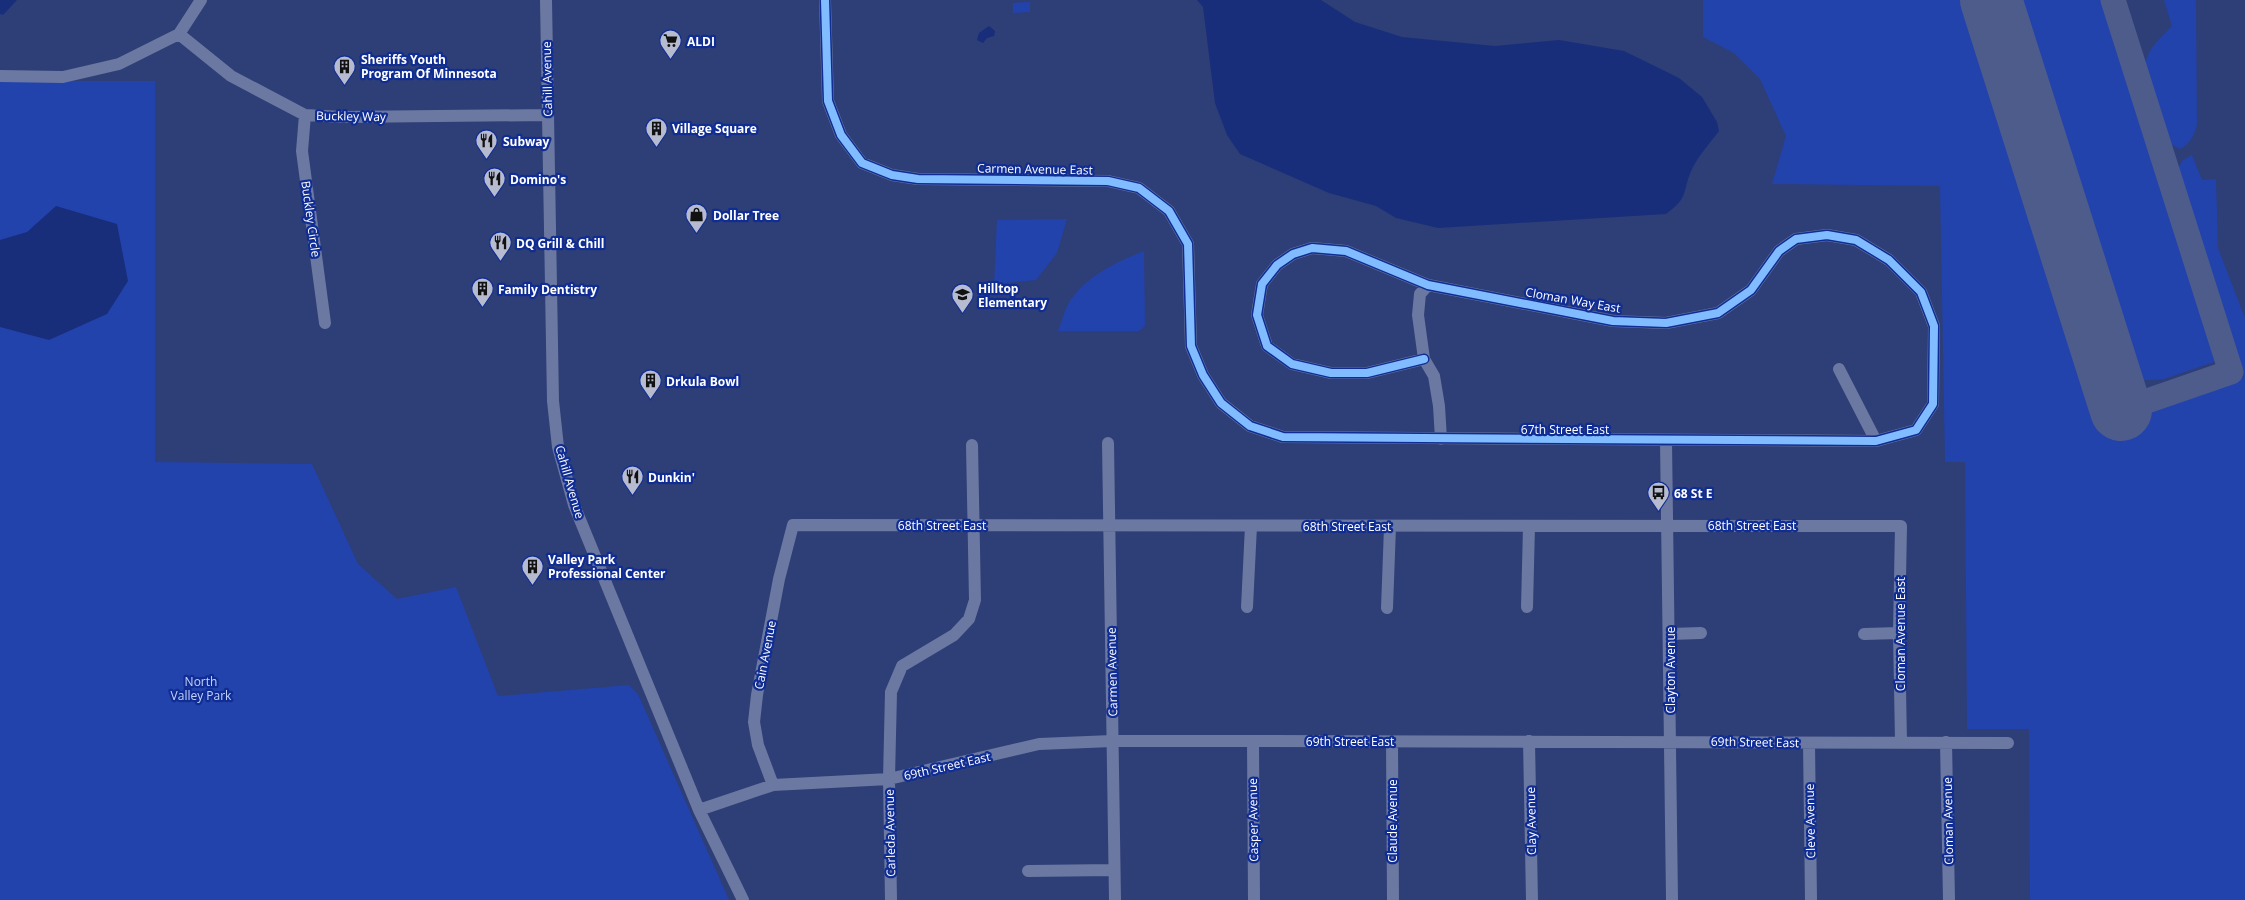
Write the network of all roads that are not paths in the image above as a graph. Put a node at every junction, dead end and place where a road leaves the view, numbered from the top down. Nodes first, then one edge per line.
1 (201, 0) edge
2 (546, 0) edge
3 (825, 0) edge
4 (179, 34) junction
5 (0, 76) edge
6 (547, 115) junction
7 (306, 116) junction
8 (1428, 285) junction
9 (325, 323) dead end
10 (1424, 360) junction
11 (1840, 369) dead end
12 (1221, 403) joint
13 (1916, 430) joint
14 (1441, 439) junction
15 (1666, 440) junction
16 (1876, 441) junction
17 (1108, 443) dead end
18 (972, 445) dead end
19 (793, 525) joint
20 (975, 525) junction
21 (1110, 525) junction
22 (1668, 525) junction
23 (1250, 526) junction
24 (1390, 526) junction
25 (1529, 526) junction
26 (1901, 526) joint
27 (1247, 608) dead end
28 (1387, 608) dead end
29 (1527, 608) dead end
30 (1701, 633) dead end
31 (1899, 633) junction
32 (1670, 634) junction
33 (1864, 634) dead end
34 (1670, 740) junction
35 (1112, 741) junction
36 (1253, 741) junction
37 (1392, 741) junction
38 (1529, 741) junction
39 (1809, 742) junction
40 (1900, 742) junction
41 (1946, 742) junction
42 (2008, 743) dead end
43 (889, 779) junction
44 (773, 785) junction
45 (699, 810) junction
46 (1114, 870) junction
47 (1028, 871) dead end
48 (743, 900) edge
49 (891, 900) edge
50 (1115, 900) edge
51 (1254, 900) edge
52 (1393, 900) edge
53 (1532, 900) edge
54 (1672, 900) edge
55 (1811, 900) edge
56 (1949, 900) edge

1 - 4 street
2 - 6 street, Cahill Avenue
3 - 12 street, Carmen Avenue East
4 - 5 street
4 - 7 street, Buckley Way
6 - 7 street, Buckley Way
6 - 45 street, Cahill Avenue
7 - 9 street, Buckley Circle
8 - 10 street
8 - 10 street, Cloman Way East
8 - 13 street, Cloman Way East
10 - 14 street
11 - 16 street
12 - 14 street, 67th Street East
13 - 16 street, 67th Street East
14 - 15 street, 67th Street East
15 - 16 street, 67th Street East
15 - 22 street, Clayton Avenue
17 - 21 street, Carmen Avenue
18 - 20 street, Carleda Avenue
19 - 20 street, 68th Street East
19 - 44 street, Cain Avenue
20 - 21 street, 68th Street East
20 - 43 street, Carleda Avenue
21 - 23 street, 68th Street East
21 - 35 street, Carmen Avenue
22 - 25 street, 68th Street East
22 - 26 street, 68th Street East
22 - 32 street, Clayton Avenue
23 - 24 street, 68th Street East
23 - 27 street
24 - 25 street, 68th Street East
24 - 28 street
25 - 29 street
26 - 31 street, Cloman Avenue East
30 - 32 street
31 - 33 street
31 - 40 street, Cloman Avenue East
32 - 34 street, Clayton Avenue
34 - 38 street, 69th Street East
34 - 39 street, 69th Street East
34 - 54 street, Clayton Avenue
35 - 36 street, 69th Street East
35 - 43 street, 69th Street East
35 - 46 street, Carmen Avenue
36 - 37 street, 69th Street East
36 - 51 street, Casper Avenue
37 - 38 street, 69th Street East
37 - 52 street, Claude Avenue
38 - 53 street, Clay Avenue
39 - 40 street, 69th Street East
39 - 55 street, Cleve Avenue
40 - 41 street, 69th Street East
41 - 42 street, 69th Street East
41 - 56 street, Cloman Avenue
43 - 44 street, 69th Street East
43 - 49 street, Carleda Avenue
44 - 45 street, 69th Street East
45 - 48 street, Cahill Avenue
46 - 47 street
46 - 50 street, Carmen Avenue

